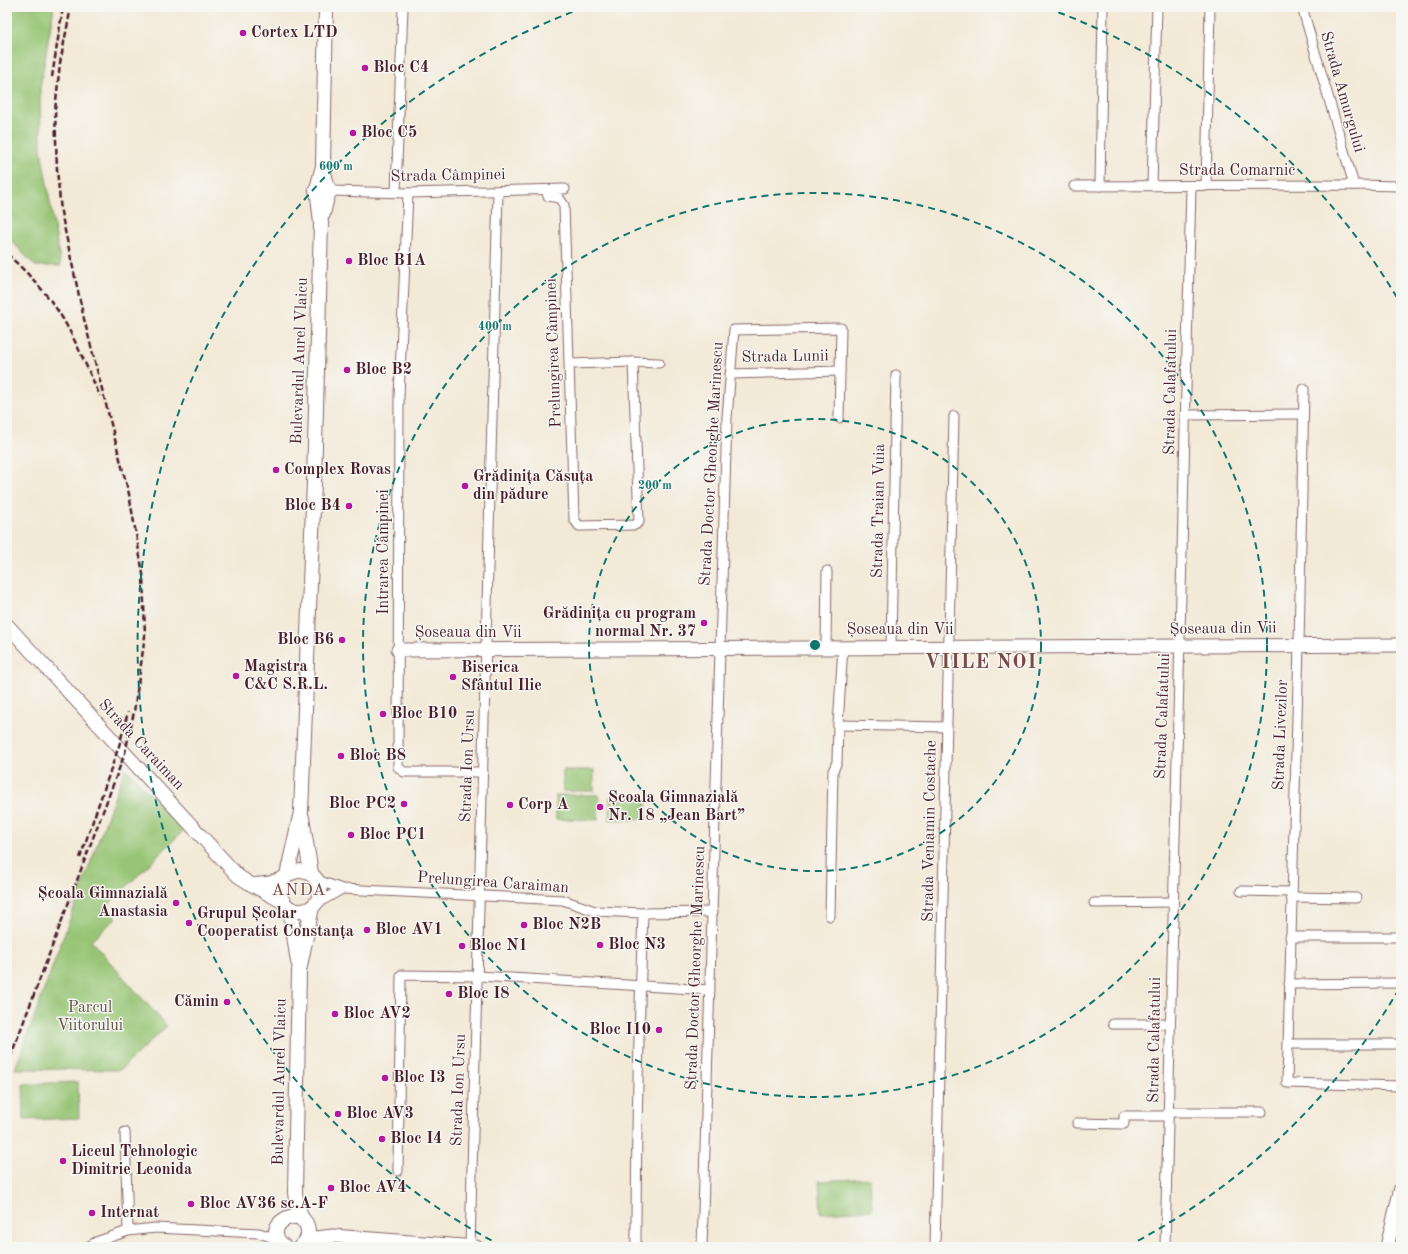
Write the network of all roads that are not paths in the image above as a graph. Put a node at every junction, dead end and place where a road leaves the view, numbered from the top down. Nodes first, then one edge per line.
1 (326, 7) edge
2 (403, 7) edge
3 (1103, 7) edge
4 (1157, 7) edge
5 (1210, 7) edge
6 (1302, 7) edge
7 (1354, 185) junction
8 (1074, 186) dead end
9 (1100, 186) junction
10 (1152, 186) junction
11 (1192, 186) junction
12 (1206, 186) junction
13 (1401, 186) edge
14 (565, 189) dead end
15 (546, 190) junction
16 (324, 191) junction
17 (498, 191) junction
18 (396, 192) junction
19 (408, 193) junction
20 (633, 362) junction
21 (659, 363) dead end
22 (570, 364) junction
23 (840, 371) junction
24 (730, 374) junction
25 (896, 375) dead end
26 (1304, 389) dead end
27 (1303, 414) junction
28 (1185, 415) junction
29 (954, 416) dead end
30 (840, 418) dead end
31 (827, 571) dead end
32 (7, 625) edge
33 (1401, 645) edge
34 (1299, 646) junction
35 (826, 647) junction
36 (843, 647) junction
37 (891, 647) junction
38 (1180, 647) junction
39 (949, 648) junction
40 (720, 649) junction
41 (398, 650) junction
42 (486, 650) junction
43 (838, 725) junction
44 (947, 727) junction
45 (483, 772) junction
46 (301, 812) junction
47 (285, 876) junction
48 (314, 876) junction
49 (252, 885) junction
50 (342, 889) junction
51 (1241, 891) dead end
52 (480, 895) junction
53 (1291, 895) junction
54 (1356, 898) dead end
55 (1173, 902) junction
56 (1094, 903) dead end
57 (286, 905) junction
58 (314, 906) junction
59 (713, 912) junction
60 (643, 913) junction
61 (830, 916) dead end
62 (1290, 937) junction
63 (1401, 937) edge
64 (299, 972) junction
65 (478, 976) junction
66 (1401, 983) edge
67 (1289, 984) junction
68 (639, 986) junction
69 (710, 990) junction
70 (1113, 1024) dead end
71 (1170, 1024) junction
72 (1288, 1044) junction
73 (1401, 1044) edge
74 (1401, 1086) edge
75 (1262, 1112) dead end
76 (1168, 1114) junction
77 (1076, 1123) dead end
78 (125, 1132) dead end
79 (398, 1171) dead end
80 (1401, 1188) edge
81 (295, 1193) junction
82 (281, 1222) junction
83 (305, 1223) junction
84 (128, 1232) junction
85 (259, 1233) junction
86 (333, 1236) junction
87 (303, 1244) edge
88 (283, 1245) edge
89 (88, 1247) edge
90 (470, 1247) edge
91 (476, 1247) edge
92 (636, 1247) edge
93 (702, 1247) edge
94 (935, 1247) edge
95 (1165, 1247) edge
96 (1387, 1247) edge

1 - 16 main road, Bulevardul Aurel Vlaicu
2 - 18 street
3 - 9 street
4 - 10 street
5 - 12 street
6 - 7 street, Strada Amurgului
7 - 12 street, Strada Comarnic
7 - 13 street, Strada Comarnic
8 - 9 street, Strada Comarnic
9 - 10 street, Strada Comarnic
10 - 11 street, Strada Comarnic
11 - 12 street, Strada Comarnic
11 - 28 street, Strada Calafatului
14 - 15 street, Strada Câmpinei
15 - 17 street, Strada Câmpinei
15 - 22 street, Prelungirea Câmpinei
16 - 18 street, Strada Câmpinei
16 - 46 main road, Bulevardul Aurel Vlaicu
17 - 19 street, Strada Câmpinei
17 - 42 street, Strada Ion Ursu
18 - 19 street, Strada Câmpinei
19 - 41 street, Intrarea Câmpinei
20 - 21 street
20 - 22 street
20 - 22 street, Prelungirea Câmpinei
23 - 24 street, Strada Lunii
23 - 24 street, Strada Doctor Gheorghe Marinescu
23 - 30 street
24 - 40 street, Strada Doctor Gheorghe Marinescu
25 - 37 street, Strada Traian Vuia
26 - 27 street, Strada Livezilor
27 - 28 street
27 - 34 street, Strada Livezilor
28 - 38 street, Strada Calafatului
29 - 39 street, Strada Veniamin Costache
31 - 35 street
32 - 49 street, Strada Caraiman
33 - 34 street, Șoseaua din Vii
34 - 38 street, Șoseaua din Vii
34 - 53 street, Strada Livezilor
35 - 36 street, Șoseaua din Vii
35 - 40 street, Șoseaua din Vii
36 - 37 street, Șoseaua din Vii
36 - 43 street
37 - 39 street, Șoseaua din Vii
38 - 39 street, Șoseaua din Vii
38 - 55 street, Strada Calafatului
39 - 44 street, Strada Veniamin Costache
40 - 42 street, Șoseaua din Vii
40 - 59 street, Strada Doctor Gheorghe Marinescu
41 - 42 street, Șoseaua din Vii
41 - 45 street, Intrarea Câmpinei
42 - 45 street, Strada Ion Ursu
43 - 44 street
43 - 61 street
44 - 94 street, Strada Veniamin Costache
45 - 52 street, Strada Ion Ursu
46 - 47 main road, Bulevardul Aurel Vlaicu
46 - 48 main road, Bulevardul Aurel Vlaicu
47 - 48 main road
47 - 49 street
47 - 57 main road
48 - 50 street, Prelungirea Caraiman
48 - 58 main road
49 - 57 street, Strada Caraiman
50 - 52 street, Prelungirea Caraiman
50 - 58 street
51 - 53 street
52 - 60 street, Prelungirea Caraiman
52 - 65 street, Strada Ion Ursu
53 - 54 street
53 - 62 street, Strada Livezilor
55 - 56 street
55 - 71 street, Strada Calafatului
57 - 58 main road
57 - 64 main road, Bulevardul Aurel Vlaicu
58 - 64 main road, Bulevardul Aurel Vlaicu
59 - 60 street, Prelungirea Caraiman
59 - 69 street, Strada Doctor Gheorghe Marinescu
60 - 68 street
62 - 63 street
62 - 67 street, Strada Livezilor
64 - 81 main road, Bulevardul Aurel Vlaicu
65 - 68 street
65 - 79 street
65 - 90 street, Strada Ion Ursu
66 - 67 street
67 - 72 street, Strada Livezilor
68 - 69 street
68 - 92 street
69 - 93 street, Strada Doctor Gheorghe Marinescu
70 - 71 street
71 - 76 street, Strada Calafatului
72 - 73 street
72 - 74 street, Strada Livezilor
75 - 76 street
76 - 77 street
76 - 95 street, Strada Calafatului
78 - 84 street
80 - 96 street
81 - 82 main road, Bulevardul Aurel Vlaicu
81 - 83 main road, Bulevardul Aurel Vlaicu
82 - 83 main road
82 - 85 street
82 - 88 main road
83 - 86 street
83 - 87 main road, Bulevardul Aurel Vlaicu
84 - 85 street
84 - 89 street
85 - 88 street
86 - 87 street
86 - 90 street
90 - 91 street

